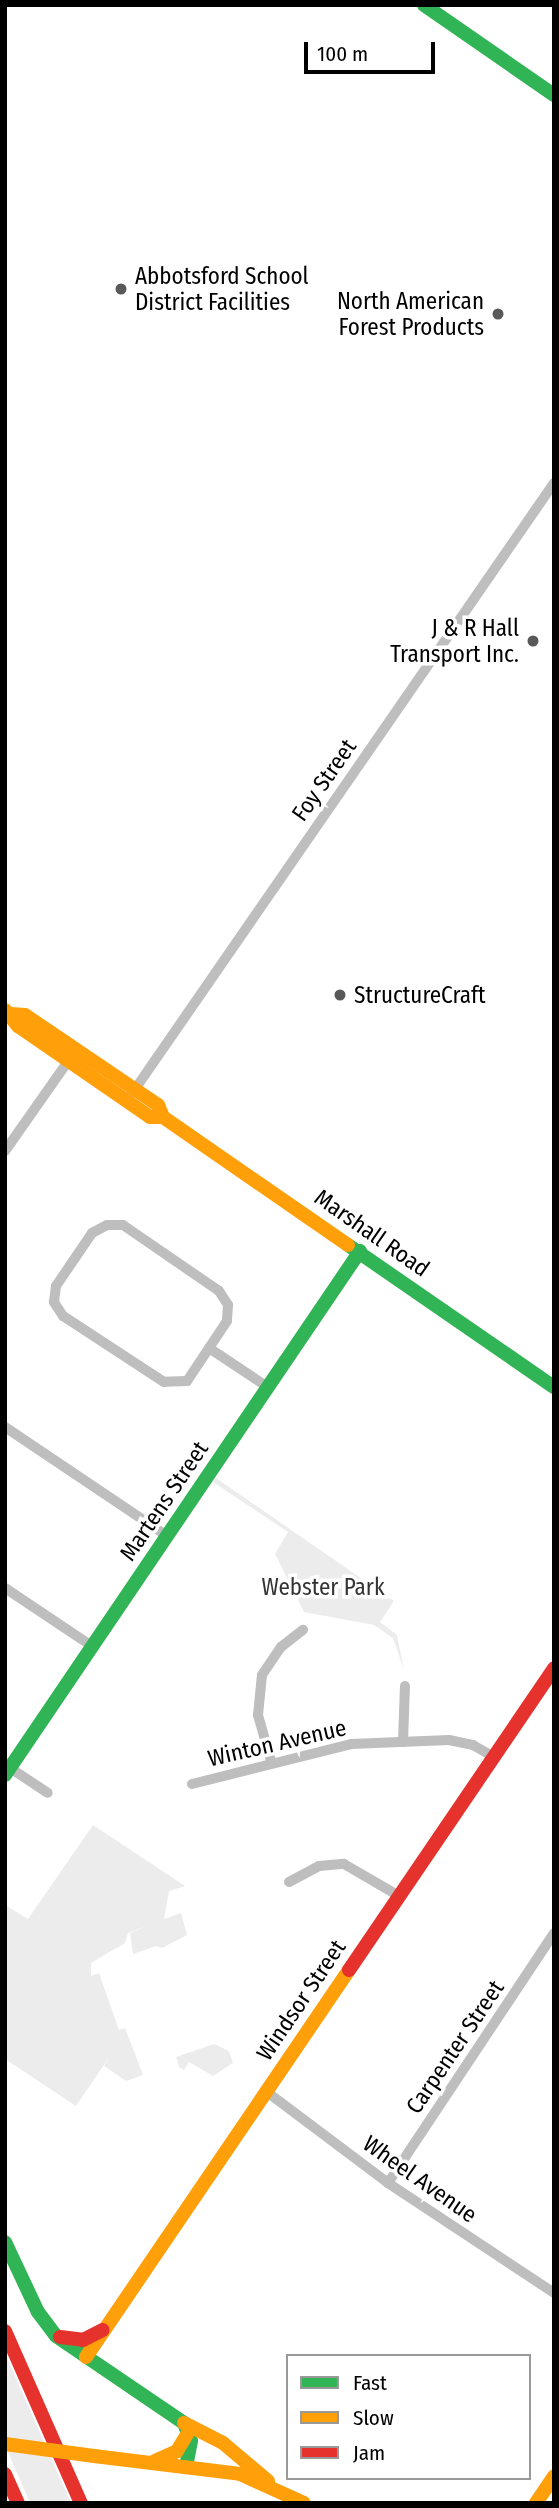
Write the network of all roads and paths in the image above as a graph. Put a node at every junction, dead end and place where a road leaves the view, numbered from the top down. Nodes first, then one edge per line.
1 (424, 5) edge
2 (554, 95) edge
3 (554, 483) edge
4 (8, 1012) edge
5 (69, 1060) junction
6 (130, 1095) junction
7 (5, 1151) edge
8 (360, 1251) junction
9 (209, 1348) junction
10 (554, 1387) edge
11 (269, 1388) junction
12 (5, 1427) edge
13 (167, 1536) junction
14 (5, 1588) edge
15 (303, 1630) dead end
16 (93, 1647) junction
17 (554, 1668) edge
18 (405, 1686) dead end
19 (403, 1742) junction
20 (494, 1757) junction
21 (271, 1761) junction
22 (8, 1772) edge
23 (192, 1784) dead end
24 (48, 1793) dead end
25 (289, 1882) dead end
26 (399, 1896) junction
27 (554, 1933) edge
28 (267, 2092) junction
29 (388, 2183) junction
30 (5, 2242) edge
31 (554, 2293) edge
32 (107, 2327) junction
33 (5, 2331) edge
34 (56, 2336) junction
35 (86, 2357) junction
36 (186, 2427) junction
37 (5, 2444) edge
38 (147, 2462) junction
39 (186, 2466) junction
40 (5, 2474) edge
41 (554, 2476) edge
42 (275, 2487) junction
43 (18, 2503) edge
44 (81, 2503) edge
45 (304, 2503) edge
46 (536, 2503) edge

1 - 2 main road
3 - 6 street, Foy Street
4 - 5 main road, Marshall Road
4 - 6 main road, Marshall Road
5 - 6 main road, Marshall Road
5 - 7 street
6 - 8 main road, Marshall Road
8 - 10 main road, Marshall Road
8 - 11 main road, Martens Street
9 - 9 street
9 - 11 street
11 - 13 main road, Martens Street
12 - 13 street
13 - 16 main road, Martens Street
14 - 16 street
15 - 21 street
16 - 22 main road, Martens Street
17 - 20 main road, Windsor Street
18 - 19 street
19 - 20 street, Winton Avenue
19 - 21 street, Winton Avenue
20 - 26 main road, Windsor Street
21 - 23 street, Winton Avenue
22 - 24 street
25 - 26 street
26 - 28 main road, Windsor Street
27 - 29 street, Carpenter Street
28 - 29 street, Wheel Avenue
28 - 32 main road, Windsor Street
29 - 31 street, Wheel Avenue
30 - 34 main road
32 - 34 main road
32 - 35 main road, Windsor Street
33 - 44 main road
34 - 35 main road
35 - 36 main road
36 - 38 main road
36 - 39 main road
36 - 42 main road
37 - 38 main road, bridge
38 - 39 main road
39 - 42 main road
40 - 43 main road
41 - 46 main road
42 - 45 main road

